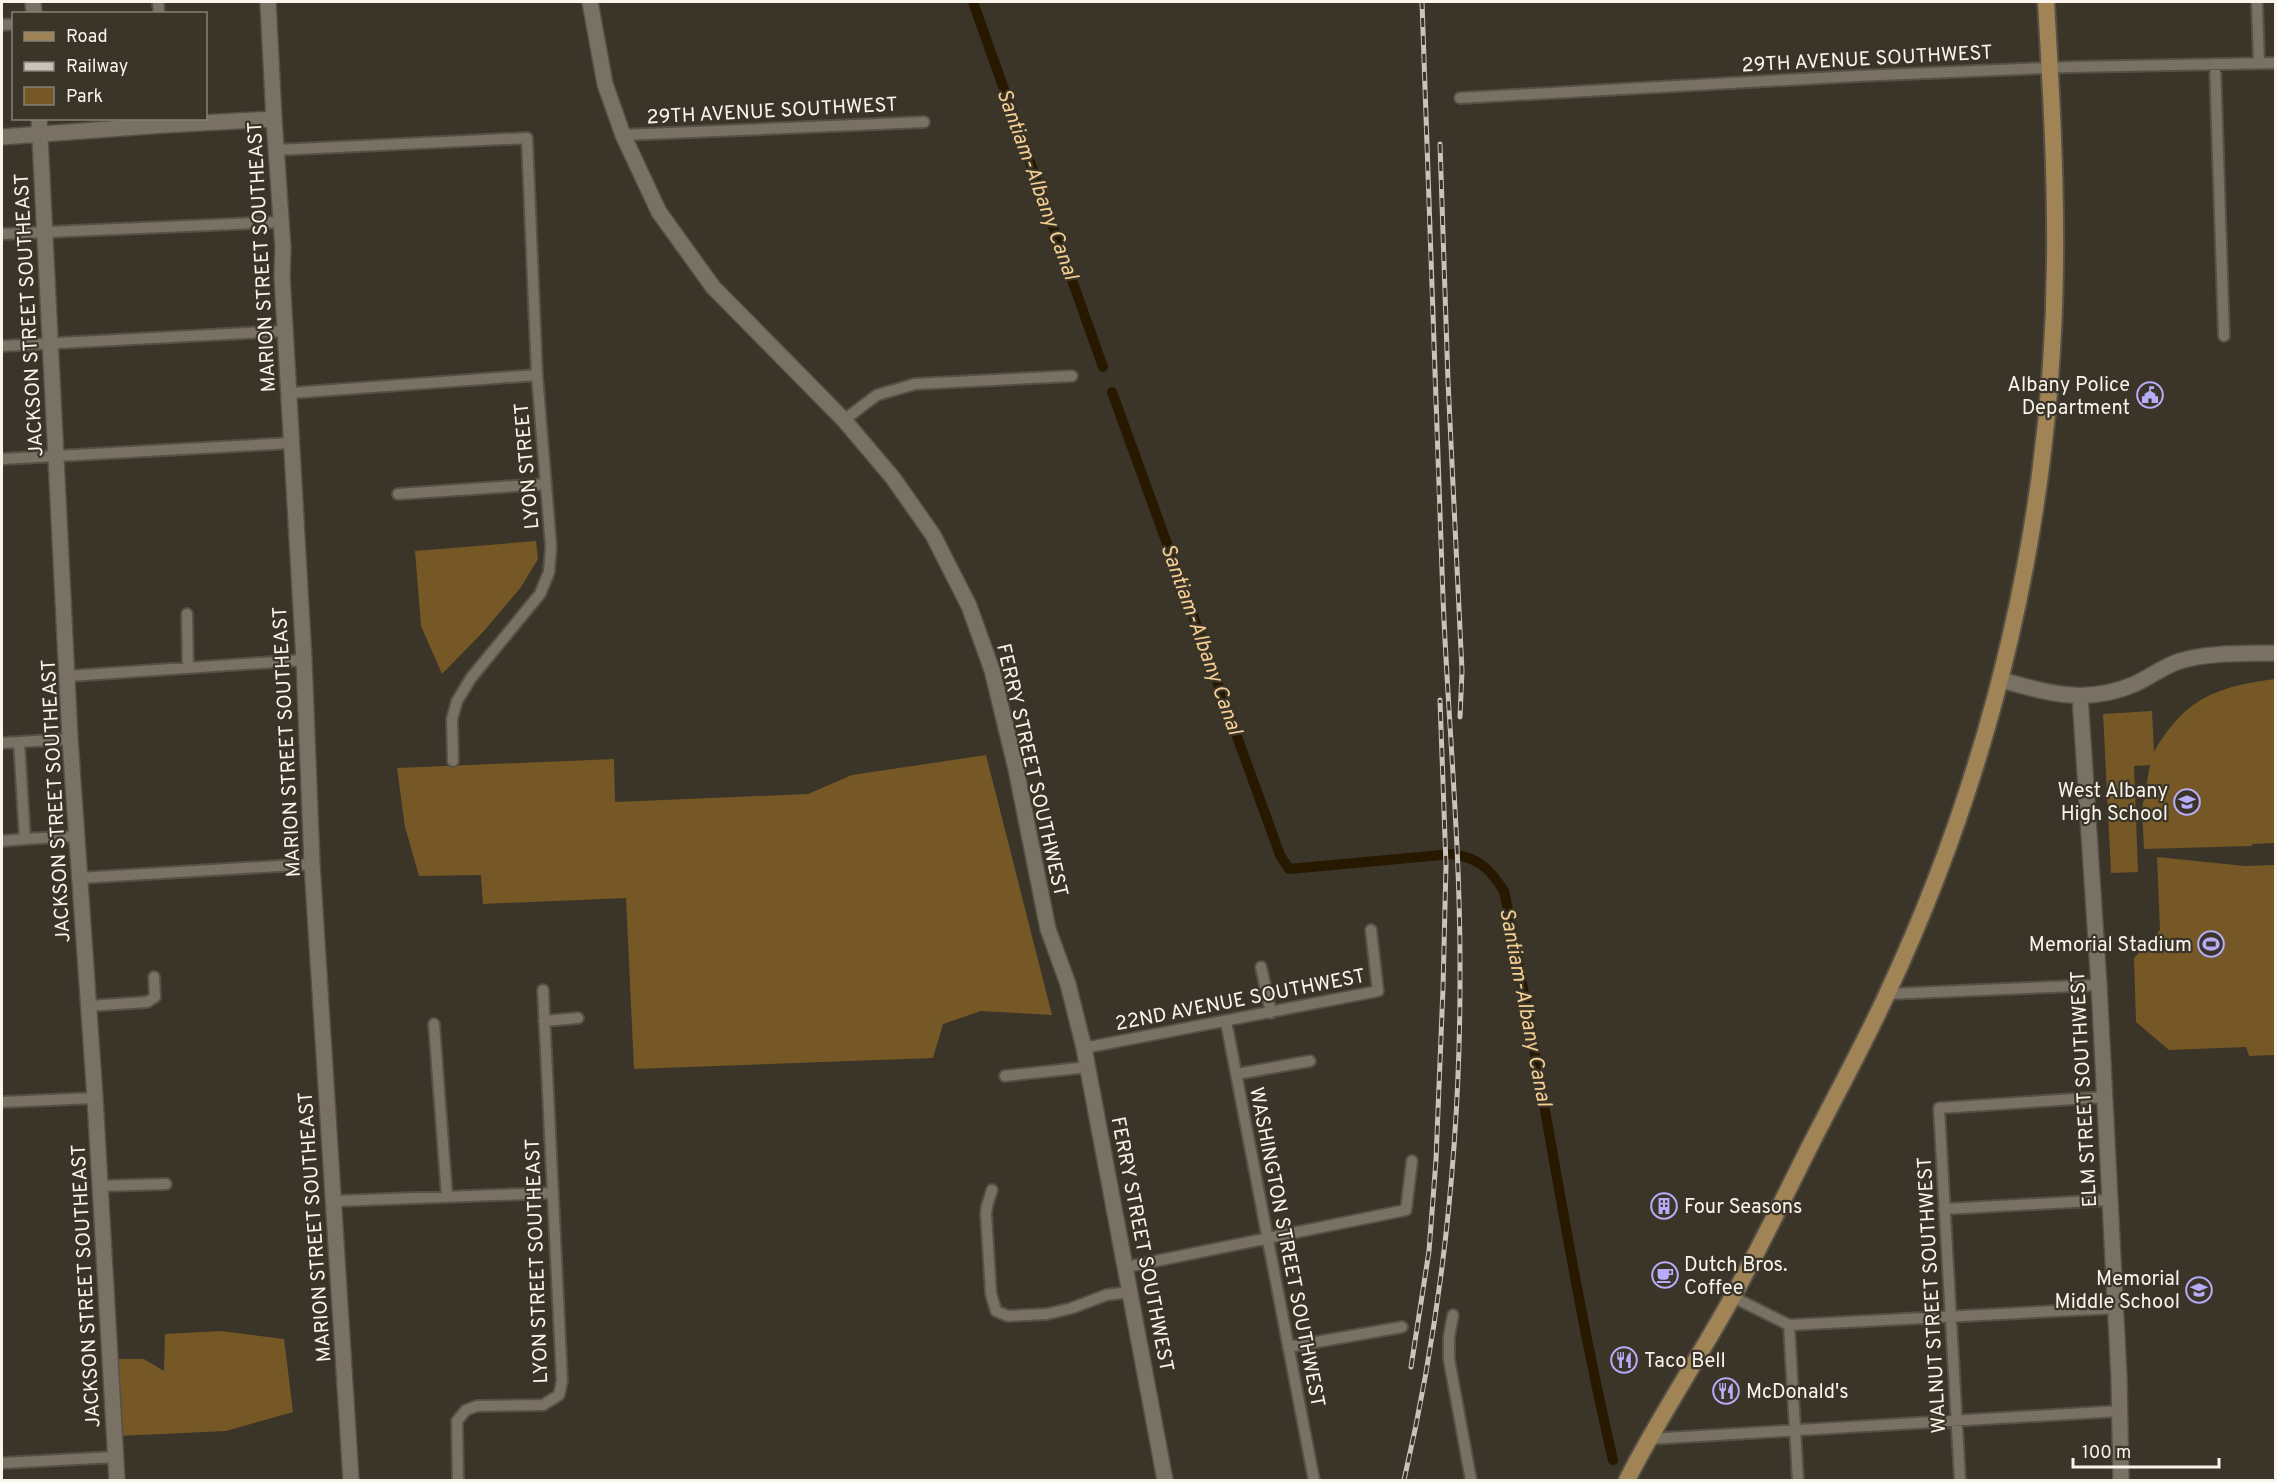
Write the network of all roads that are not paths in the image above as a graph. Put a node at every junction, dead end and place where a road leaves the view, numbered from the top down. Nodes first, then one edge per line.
1 (268, 2) edge
2 (590, 2) edge
3 (2046, 2) edge
4 (2257, 2) edge
5 (2259, 63) junction
6 (2276, 63) edge
7 (2215, 64) junction
8 (2050, 68) junction
9 (1460, 98) dead end
10 (274, 119) junction
11 (39, 120) edge
12 (164, 122) edge
13 (924, 122) dead end
14 (40, 134) junction
15 (623, 135) junction
16 (2, 137) edge
17 (276, 150) junction
18 (281, 222) junction
19 (46, 232) junction
20 (2, 234) edge
21 (285, 331) junction
22 (2224, 336) dead end
23 (51, 344) junction
24 (2, 346) edge
25 (537, 375) junction
26 (1072, 376) dead end
27 (290, 393) junction
28 (844, 420) junction
29 (292, 443) junction
30 (56, 457) junction
31 (2, 459) edge
32 (545, 484) junction
33 (398, 494) dead end
34 (187, 614) dead end
35 (2276, 653) edge
36 (304, 660) junction
37 (188, 668) junction
38 (68, 676) junction
39 (2001, 680) junction
40 (2080, 696) junction
41 (70, 740) junction
42 (19, 742) junction
43 (2, 743) edge
44 (453, 761) dead end
45 (77, 836) junction
46 (25, 839) junction
47 (2, 840) edge
48 (312, 864) junction
49 (79, 878) junction
50 (1371, 930) dead end
51 (1261, 967) dead end
52 (154, 976) dead end
53 (2099, 985) junction
54 (543, 990) dead end
55 (1888, 994) junction
56 (88, 1006) junction
57 (1271, 1013) junction
58 (578, 1018) dead end
59 (544, 1021) junction
60 (1226, 1021) junction
61 (434, 1024) dead end
62 (1084, 1048) junction
63 (1310, 1061) dead end
64 (1088, 1067) junction
65 (1237, 1074) junction
66 (1005, 1076) dead end
67 (2104, 1097) junction
68 (95, 1098) junction
69 (2, 1102) edge
70 (1412, 1161) dead end
71 (166, 1184) dead end
72 (100, 1186) junction
73 (993, 1190) dead end
74 (552, 1193) junction
75 (447, 1197) junction
76 (2109, 1200) junction
77 (334, 1201) junction
78 (1944, 1209) junction
79 (1267, 1239) junction
80 (1126, 1267) junction
81 (1130, 1292) junction
82 (1733, 1297) junction
83 (2115, 1308) junction
84 (1453, 1315) dead end
85 (1950, 1317) junction
86 (1789, 1325) junction
87 (1402, 1327) dead end
88 (1288, 1347) junction
89 (2120, 1410) junction
90 (1957, 1419) junction
91 (1795, 1431) junction
92 (1648, 1439) junction
93 (116, 1457) junction
94 (2, 1463) edge
95 (117, 1480) edge
96 (351, 1480) edge
97 (458, 1480) edge
98 (1165, 1480) edge
99 (1314, 1480) edge
100 (1471, 1480) edge
101 (1627, 1480) edge
102 (1798, 1480) edge
103 (1960, 1480) edge
104 (2121, 1480) edge

1 - 10 street, MARION STREET SOUTHEAST
2 - 15 street, FERRY STREET SOUTHWEST
3 - 8 main road
4 - 5 street
5 - 6 street, 29TH AVENUE SOUTHWEST
5 - 7 street, 29TH AVENUE SOUTHWEST
7 - 8 street, 29TH AVENUE SOUTHWEST
7 - 22 street
8 - 9 street, 29TH AVENUE SOUTHWEST
8 - 39 main road
10 - 12 street
10 - 17 street, MARION STREET SOUTHEAST
11 - 14 street, JACKSON STREET SOUTHEAST
12 - 14 street
13 - 15 street, 29TH AVENUE SOUTHWEST
14 - 16 street
14 - 19 street, JACKSON STREET SOUTHEAST
15 - 28 street, FERRY STREET SOUTHWEST
17 - 18 street, MARION STREET SOUTHEAST
17 - 25 street, LYON STREET
18 - 19 street
18 - 21 street, MARION STREET SOUTHEAST
19 - 20 street
19 - 23 street, JACKSON STREET SOUTHEAST
21 - 23 street
21 - 27 street, MARION STREET SOUTHEAST
23 - 24 street
23 - 30 street, JACKSON STREET SOUTHEAST
25 - 27 street
25 - 32 street, LYON STREET
26 - 28 street
27 - 29 street, MARION STREET SOUTHEAST
28 - 62 street, FERRY STREET SOUTHWEST
29 - 30 street
29 - 36 street, MARION STREET SOUTHEAST
30 - 31 street
30 - 38 street, JACKSON STREET SOUTHEAST
32 - 33 street
32 - 44 street, LYON STREET
34 - 37 street
35 - 40 street
36 - 37 street
36 - 48 street, MARION STREET SOUTHEAST
37 - 38 street
38 - 41 street, JACKSON STREET SOUTHEAST
39 - 40 street
39 - 55 main road
40 - 53 street, ELM STREET SOUTHWEST
41 - 42 street
41 - 45 street, JACKSON STREET SOUTHEAST
42 - 43 street
42 - 46 street
45 - 46 street
45 - 49 street, JACKSON STREET SOUTHEAST
46 - 47 street
48 - 49 street
48 - 77 street, MARION STREET SOUTHEAST
49 - 56 street, JACKSON STREET SOUTHEAST
50 - 57 street, 22ND AVENUE SOUTHWEST
51 - 57 street
52 - 56 street
53 - 55 street
53 - 67 street, ELM STREET SOUTHWEST
54 - 59 street, LYON STREET SOUTHEAST
55 - 82 main road
56 - 68 street, JACKSON STREET SOUTHEAST
57 - 60 street, 22ND AVENUE SOUTHWEST
58 - 59 street
59 - 74 street, LYON STREET SOUTHEAST
60 - 62 street, 22ND AVENUE SOUTHWEST
60 - 65 street, WASHINGTON STREET SOUTHWEST
61 - 75 street
62 - 64 street, FERRY STREET SOUTHWEST
63 - 65 street
64 - 66 street
64 - 80 street, FERRY STREET SOUTHWEST
65 - 79 street, WASHINGTON STREET SOUTHWEST
67 - 76 street, ELM STREET SOUTHWEST
67 - 78 street, WALNUT STREET SOUTHWEST
68 - 69 street
68 - 72 street, JACKSON STREET SOUTHEAST
70 - 79 street
71 - 72 street
72 - 93 street, JACKSON STREET SOUTHEAST
73 - 81 street
74 - 75 street
74 - 97 street, LYON STREET SOUTHEAST
75 - 77 street
76 - 78 street
76 - 83 street, ELM STREET SOUTHWEST
77 - 96 street, MARION STREET SOUTHEAST
78 - 85 street, WALNUT STREET SOUTHWEST
79 - 80 street
79 - 88 street, WASHINGTON STREET SOUTHWEST
80 - 81 street, FERRY STREET SOUTHWEST
81 - 98 street, FERRY STREET SOUTHWEST
82 - 86 street
82 - 92 main road
83 - 85 street
83 - 89 street, ELM STREET SOUTHWEST
84 - 100 street
85 - 86 street
85 - 90 street, WALNUT STREET SOUTHWEST
86 - 91 street
87 - 88 street
88 - 99 street, WASHINGTON STREET SOUTHWEST
89 - 90 street
89 - 104 street, ELM STREET SOUTHWEST
90 - 91 street
90 - 103 street, WALNUT STREET SOUTHWEST
91 - 92 street
91 - 102 street
92 - 101 main road
93 - 94 street
93 - 95 street, JACKSON STREET SOUTHEAST

